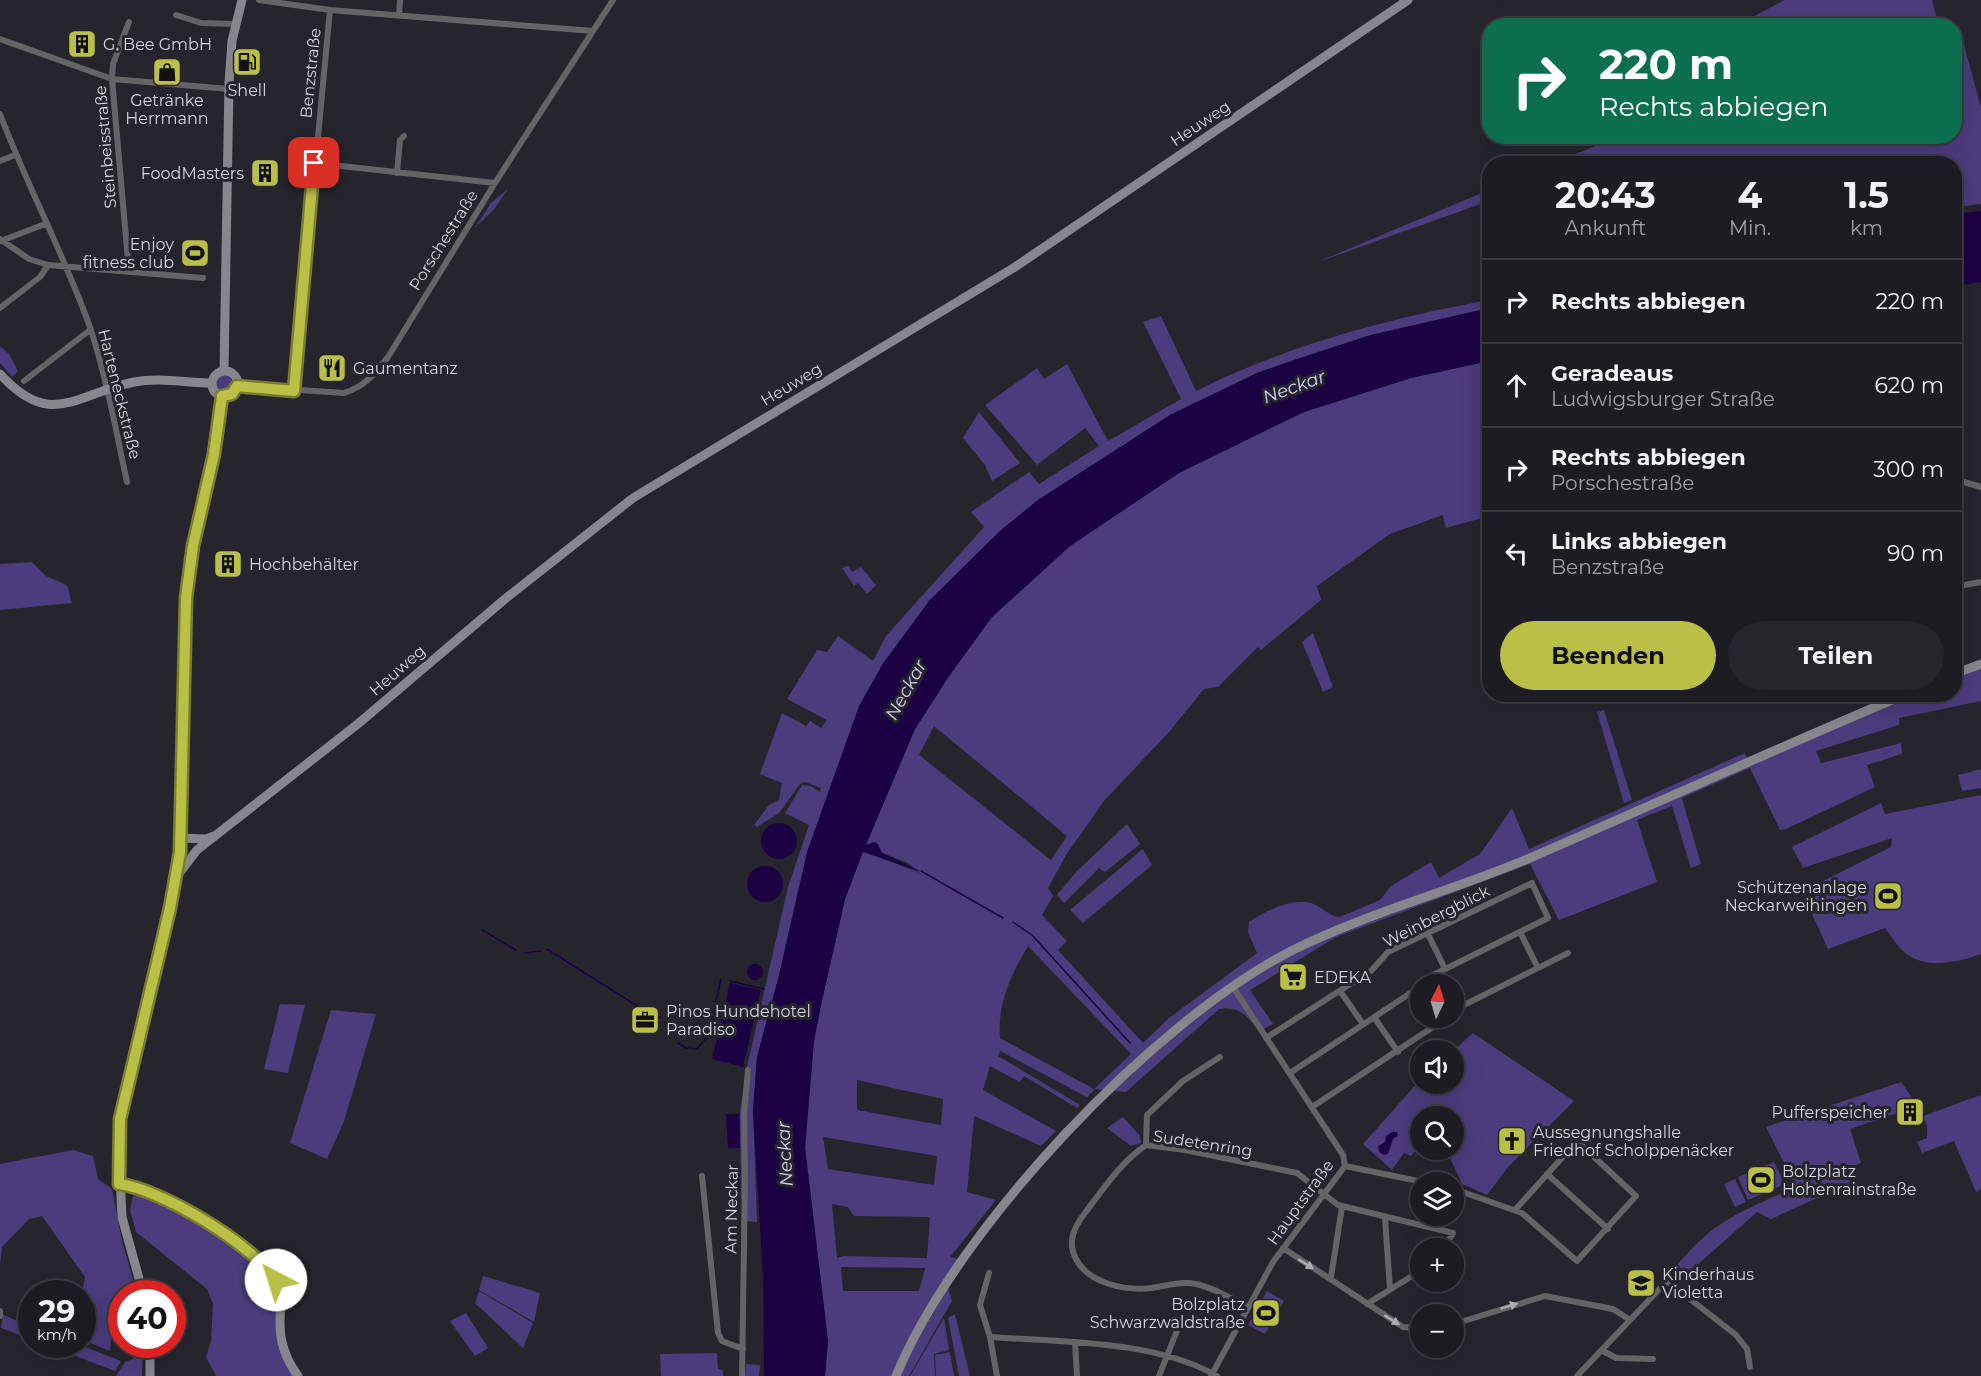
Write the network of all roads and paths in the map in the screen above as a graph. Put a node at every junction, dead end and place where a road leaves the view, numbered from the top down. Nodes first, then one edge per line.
1 (242, 0) edge
2 (259, 0) edge
3 (400, 0) edge
4 (613, 0) edge
5 (1408, 0) edge
6 (330, 10) junction
7 (176, 15) dead end
8 (399, 15) junction
9 (129, 22) dead end
10 (235, 24) junction
11 (593, 31) junction
12 (0, 39) edge
13 (112, 79) junction
14 (229, 89) junction
15 (0, 114) edge
16 (404, 136) dead end
17 (15, 155) junction
18 (0, 161) edge
19 (314, 163) junction
20 (397, 172) junction
21 (495, 183) junction
22 (45, 224) junction
23 (0, 241) edge
24 (48, 265) junction
25 (66, 266) junction
26 (129, 272) junction
27 (203, 278) dead end
28 (0, 308) edge
29 (90, 330) junction
30 (224, 371) junction
31 (0, 374) edge
32 (24, 381) dead end
33 (212, 383) junction
34 (237, 386) junction
35 (108, 390) junction
36 (294, 391) junction
37 (222, 396) junction
38 (1962, 481) edge
39 (127, 482) dead end
40 (1981, 487) edge
41 (1981, 582) edge
42 (1962, 586) edge
43 (1981, 664) edge
44 (1962, 671) edge
45 (1888, 702) edge
46 (219, 834) junction
47 (181, 838) junction
48 (203, 846) junction
49 (177, 876) junction
50 (1520, 932) junction
51 (1428, 934) junction
52 (1568, 953) dead end
53 (1538, 968) junction
54 (1445, 969) junction
55 (1233, 987) junction
56 (1340, 991) junction
57 (1464, 1005) edge
58 (1374, 1017) junction
59 (1363, 1024) junction
60 (1432, 1028) edge
61 (1266, 1038) junction
62 (1398, 1052) junction
63 (1220, 1057) dead end
64 (748, 1070) dead end
65 (1290, 1073) junction
66 (1312, 1107) junction
67 (1146, 1145) junction
68 (1345, 1166) junction
69 (1547, 1174) junction
70 (702, 1176) dead end
71 (1410, 1179) edge
72 (119, 1184) junction
73 (1464, 1192) edge
74 (1323, 1196) junction
75 (1342, 1207) junction
76 (1515, 1210) junction
77 (1385, 1218) junction
78 (1608, 1229) junction
79 (1450, 1238) edge
80 (1283, 1248) junction
81 (989, 1273) dead end
82 (1410, 1276) edge
83 (1331, 1278) junction
84 (139, 1280) edge
85 (1390, 1289) junction
86 (1367, 1304) junction
87 (1248, 1307) junction
88 (0, 1311) edge
89 (0, 1316) edge
90 (1630, 1320) junction
91 (1464, 1321) edge
92 (1410, 1327) edge
93 (1178, 1328) dead end
94 (990, 1337) junction
95 (1075, 1342) junction
96 (743, 1349) junction
97 (1603, 1351) junction
98 (1168, 1354) junction
99 (150, 1358) edge
100 (1653, 1359) dead end
101 (1750, 1367) dead end
102 (1213, 1375) edge
103 (150, 1376) edge
104 (298, 1376) edge
105 (742, 1376) edge
106 (896, 1376) edge
107 (997, 1376) edge
108 (1077, 1376) edge
109 (1159, 1376) edge
110 (1577, 1376) edge

1 - 10 main road
2 - 6 street
3 - 8 street
4 - 11 street, Porschestraße
5 - 46 main road, Heuweg
6 - 8 street
6 - 19 street, Benzstraße
7 - 10 street
8 - 11 street
9 - 13 street, Steinbeisstraße
10 - 14 main road
11 - 21 street, Porschestraße
12 - 13 street
13 - 14 street
13 - 26 street, Steinbeisstraße
14 - 30 main road
15 - 17 street, Harteneckstraße
16 - 20 street
17 - 18 street
17 - 22 street, Harteneckstraße
19 - 20 street
19 - 36 street, Benzstraße
20 - 21 street
21 - 36 street, Porschestraße
22 - 23 street
22 - 25 street, Harteneckstraße
23 - 24 street
24 - 25 street
24 - 28 street
25 - 26 street
25 - 29 street, Harteneckstraße
26 - 27 street
29 - 32 street
29 - 35 street, Harteneckstraße
30 - 33 main road
30 - 34 main road
31 - 35 main road
33 - 35 main road
33 - 37 main road
34 - 36 street, Porschestraße
34 - 37 main road
35 - 39 street, Harteneckstraße
37 - 47 main road
38 - 40 street
41 - 42 street
43 - 44 main road
45 - 55 main road
46 - 47 main road
46 - 48 main road, Heuweg
47 - 48 main road
47 - 49 main road
48 - 49 main road, Heuweg
49 - 72 main road
50 - 51 street, Weinbergblick
50 - 53 street
50 - 54 street
51 - 54 street
51 - 56 street, Weinbergblick
52 - 53 street
53 - 57 street
54 - 58 street
55 - 61 street, Hauptstraße
55 - 106 main road
56 - 59 street
56 - 61 street, Weinbergblick
58 - 59 street
58 - 62 street
59 - 65 street
60 - 62 street
61 - 65 street, Hauptstraße
62 - 66 street
63 - 67 street
64 - 96 street, Am Neckar
65 - 66 street, Hauptstraße
66 - 68 street, Hauptstraße
67 - 74 street, Sudetenring
67 - 87 street, Sudetenring
68 - 71 street
68 - 74 street, Hauptstraße
69 - 76 street
69 - 78 street
69 - 78 street
70 - 96 street, Am Neckar
72 - 84 main road
72 - 104 main road
73 - 76 street
74 - 75 street, Sudetenring
74 - 80 street, Hauptstraße
75 - 77 street, Sudetenring
75 - 83 street
76 - 78 street
77 - 79 street, Sudetenring
77 - 85 street
80 -> 83 street
80 - 87 street, Hauptstraße
81 - 94 street
82 - 85 street
83 - 86 street
85 - 86 street
86 -> 92 street
87 - 102 street, Hauptstraße
88 - 89 street
91 -> 90 street
90 - 97 street
90 - 101 street
93 - 98 street
94 - 95 street
94 - 107 street
95 - 98 street
95 - 108 street
96 - 105 street, Am Neckar
97 - 100 street
97 - 110 street
98 - 102 street
98 - 109 street
99 - 103 main road

